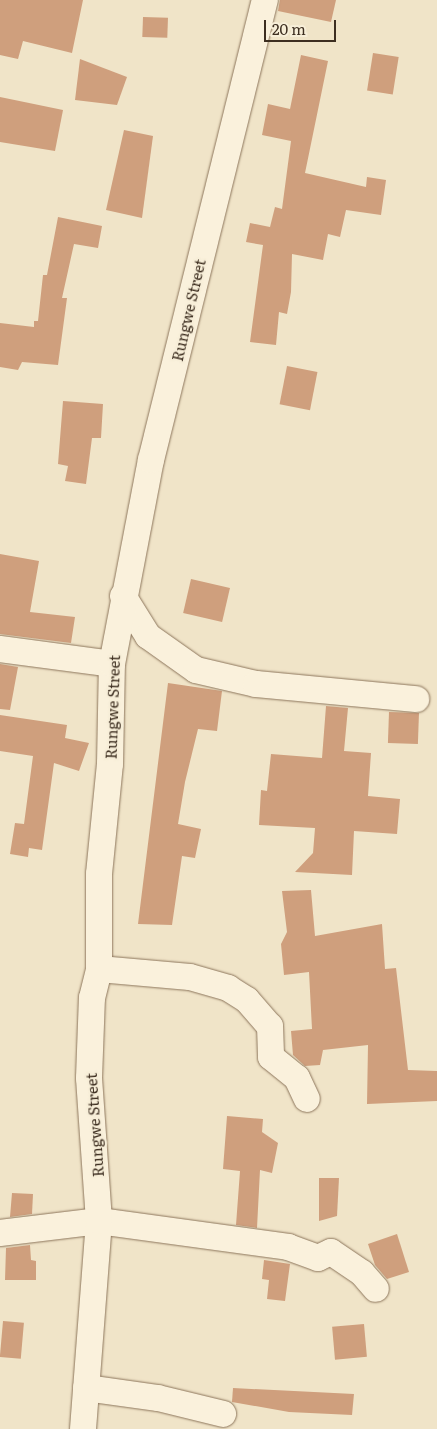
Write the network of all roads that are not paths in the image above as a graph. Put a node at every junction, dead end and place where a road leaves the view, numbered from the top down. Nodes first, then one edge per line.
1 (265, 0) edge
2 (123, 596) junction
3 (0, 649) edge
4 (112, 664) junction
5 (416, 699) dead end
6 (99, 970) junction
7 (307, 1099) dead end
8 (99, 1221) junction
9 (0, 1233) edge
10 (376, 1289) dead end
11 (86, 1388) junction
12 (223, 1414) dead end
13 (83, 1429) edge

1 - 2 street, Rungwe Street
2 - 4 street, Rungwe Street
2 - 5 street
3 - 4 street
4 - 6 street, Rungwe Street
6 - 7 street
6 - 8 street, Rungwe Street
8 - 9 street
8 - 10 street
8 - 11 street, Rungwe Street
11 - 12 street
11 - 13 street, Rungwe Street

